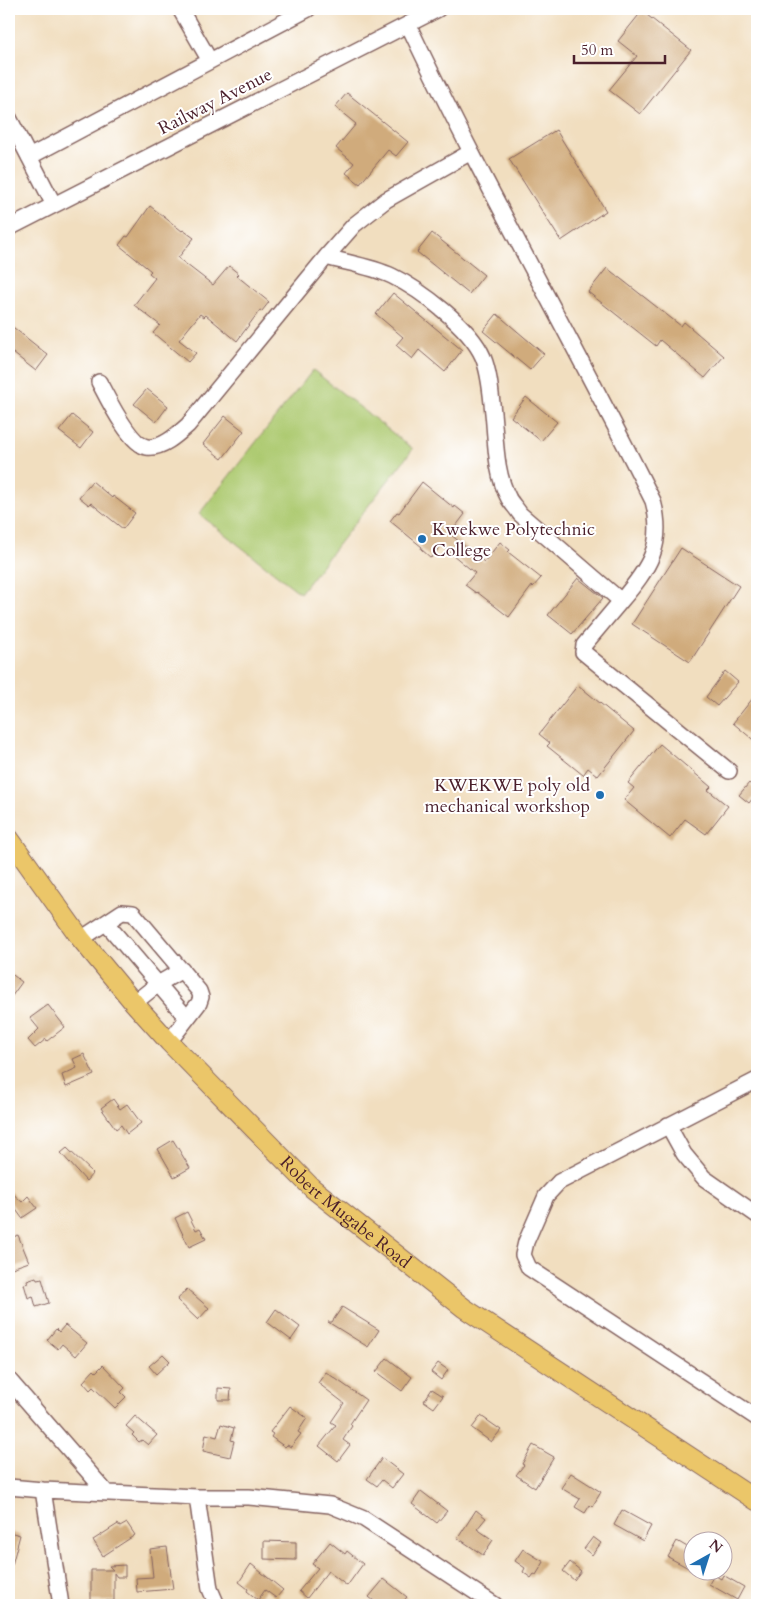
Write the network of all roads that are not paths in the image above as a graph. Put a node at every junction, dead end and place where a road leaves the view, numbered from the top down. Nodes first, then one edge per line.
1 (180, 9) edge
2 (308, 9) edge
3 (438, 9) edge
4 (408, 24) junction
5 (210, 61) junction
6 (9, 118) edge
7 (471, 152) junction
8 (29, 157) junction
9 (54, 205) junction
10 (9, 228) edge
11 (326, 257) junction
12 (99, 382) dead end
13 (622, 601) junction
14 (729, 771) dead end
15 (9, 838) edge
16 (106, 923) junction
17 (81, 939) junction
18 (182, 970) junction
19 (158, 984) junction
20 (134, 1003) junction
21 (187, 1018) junction
22 (169, 1042) junction
23 (757, 1080) edge
24 (668, 1125) junction
25 (757, 1215) edge
26 (9, 1380) edge
27 (757, 1418) edge
28 (9, 1487) edge
29 (43, 1490) junction
30 (106, 1492) junction
31 (198, 1497) junction
32 (757, 1501) edge
33 (61, 1605) edge
34 (217, 1605) edge
35 (495, 1605) edge

1 - 5 street
2 - 5 street
3 - 4 street, Railway Avenue
4 - 7 street
4 - 9 street, Railway Avenue
5 - 8 street
6 - 8 street
7 - 11 street
7 - 13 street
8 - 9 street
9 - 10 street, Railway Avenue
11 - 12 street
11 - 13 street
13 - 14 street
15 - 17 main road, Robert Mugabe Road
16 - 17 street
16 - 18 street
16 - 19 street
17 - 20 main road, Robert Mugabe Road
18 - 19 street
18 - 21 street
19 - 20 street
19 - 21 street
20 - 22 main road, Robert Mugabe Road
21 - 22 street
22 - 32 main road, Robert Mugabe Road
23 - 24 street
24 - 25 street
24 - 27 street
26 - 30 street
28 - 29 street
29 - 30 street
29 - 33 street
30 - 31 street
31 - 34 street
31 - 35 street

